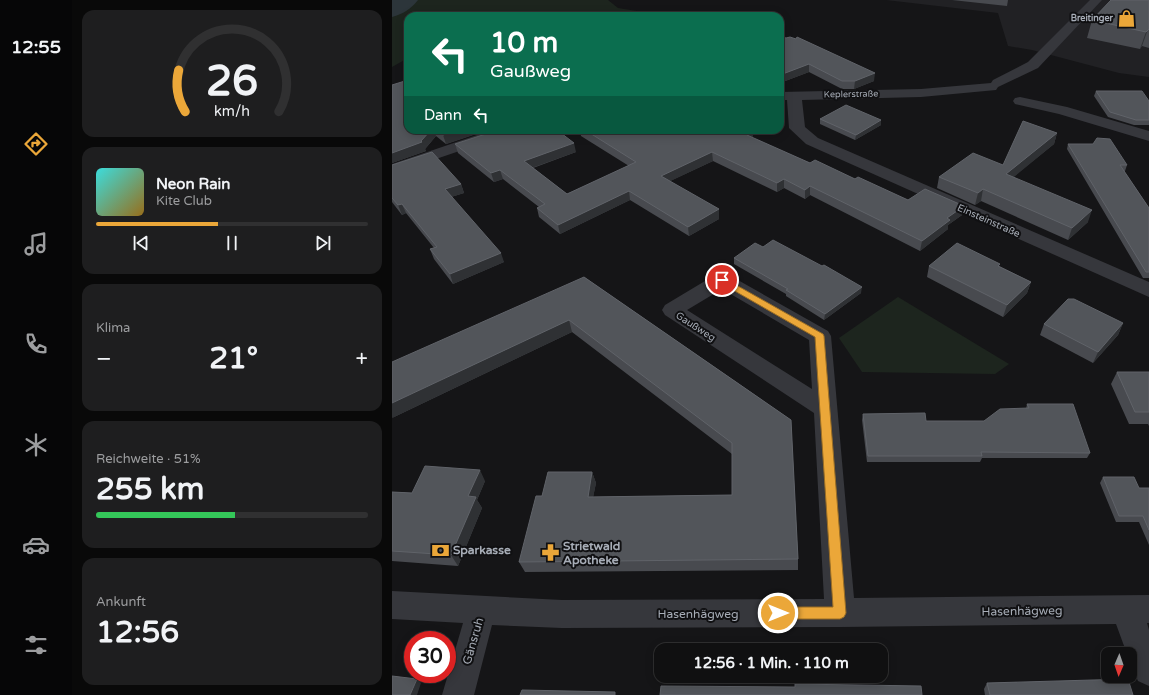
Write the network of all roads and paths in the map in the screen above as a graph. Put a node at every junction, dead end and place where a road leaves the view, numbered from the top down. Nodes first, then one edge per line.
1 (1096, 0) edge
2 (1033, 64) junction
3 (1032, 88) junction
4 (1002, 94) junction
5 (787, 96) edge
6 (1062, 110) junction
7 (495, 134) edge
8 (1149, 136) edge
9 (392, 169) edge
10 (1149, 290) edge
11 (826, 409) junction
12 (392, 605) edge
13 (1137, 609) edge
14 (481, 611) junction
15 (840, 613) junction
16 (1149, 670) edge
17 (458, 695) edge

1 - 2 street
2 - 3 street
2 - 4 street
3 - 4 street, Keplerstraße
3 - 4 street, Keplerstraße
3 - 6 street, Keplerstraße
4 - 5 street, Keplerstraße
4 - 6 street, Keplerstraße
5 - 10 street, Einsteinstraße
6 - 8 street, Keplerstraße
7 - 9 street
11 - 11 street, Gaußweg
11 - 15 street, Gaußweg
12 - 14 street, Hasenhägweg
13 - 15 street, Hasenhägweg
13 - 16 street
14 - 15 street, Hasenhägweg
14 - 17 street, Gänsruh

